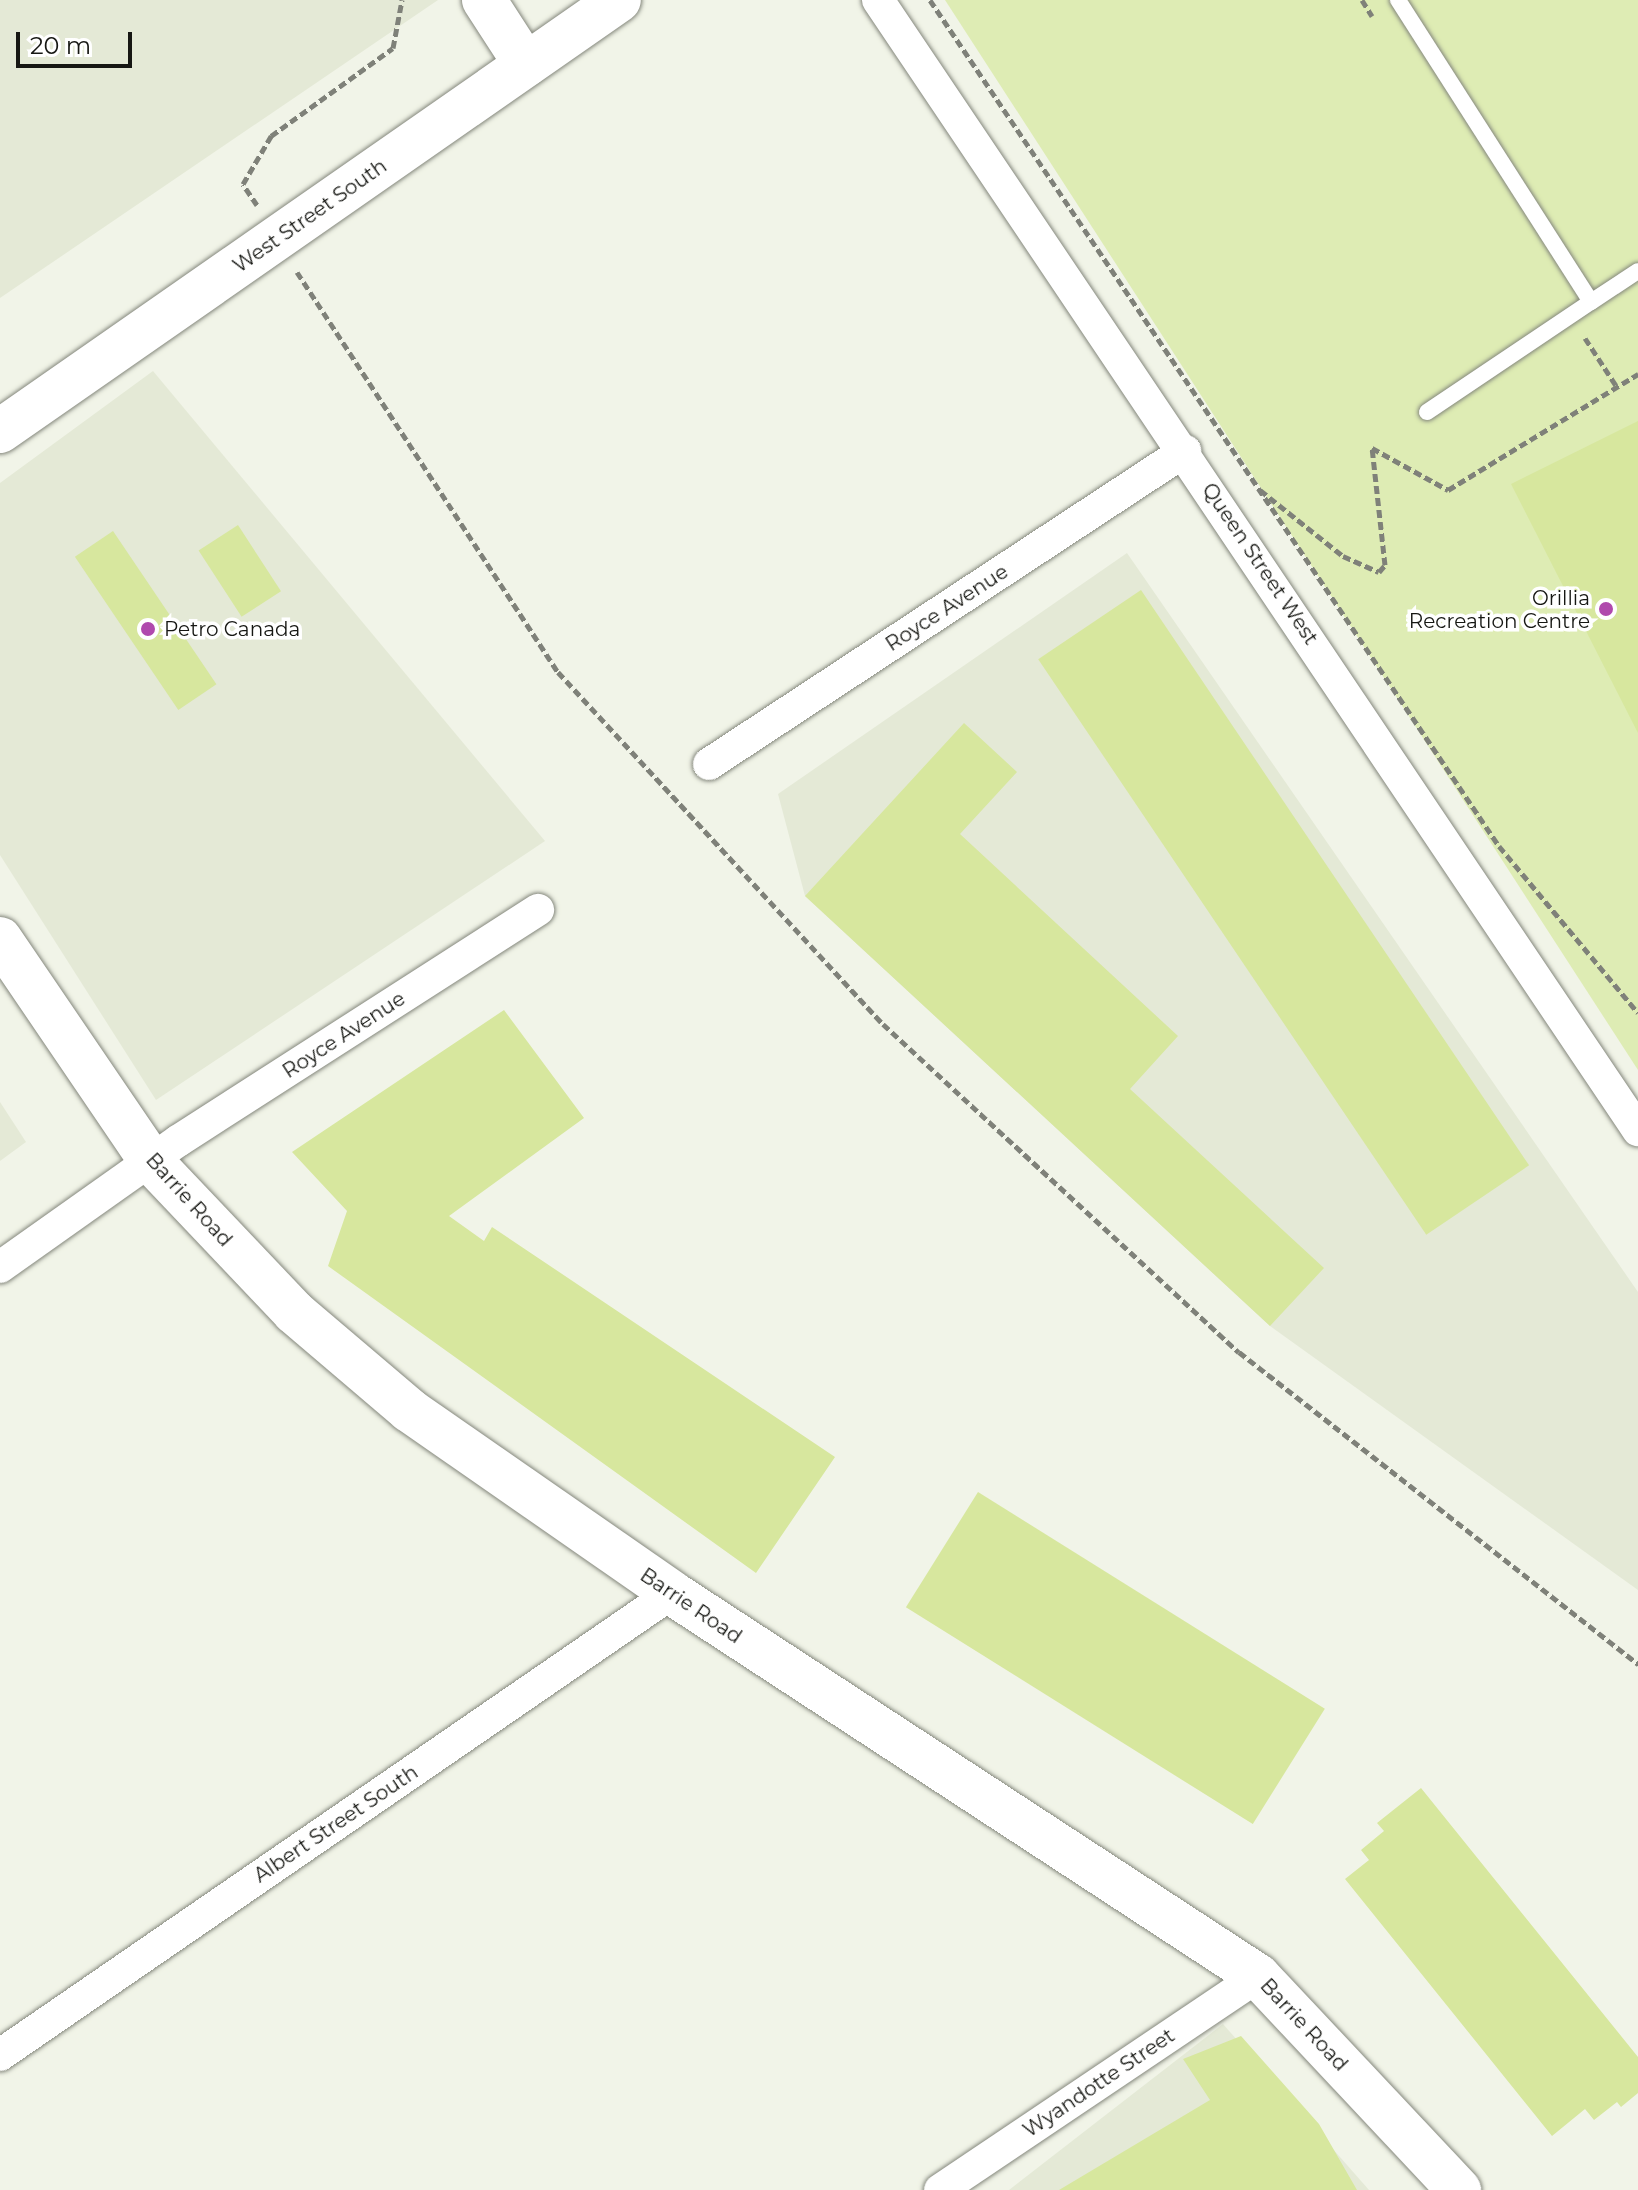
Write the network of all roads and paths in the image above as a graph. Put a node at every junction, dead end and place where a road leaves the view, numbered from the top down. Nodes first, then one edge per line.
1 (402, 0) edge
2 (484, 0) edge
3 (619, 0) edge
4 (878, 0) edge
5 (930, 0) edge
6 (1398, 0) edge
7 (526, 65) junction
8 (279, 238) junction
9 (1638, 271) edge
10 (1591, 302) junction
11 (1638, 374) edge
12 (1427, 412) dead end
13 (0, 431) edge
14 (1185, 451) junction
15 (1256, 487) junction
16 (709, 764) dead end
17 (538, 910) dead end
18 (0, 939) edge
19 (1638, 1013) edge
20 (1638, 1130) edge
21 (150, 1160) junction
22 (0, 1267) edge
23 (672, 1593) junction
24 (1638, 1664) edge
25 (1258, 1976) junction
26 (0, 2055) edge
27 (940, 2190) edge
28 (1459, 2190) edge

1 - 8 path
2 - 7 street
3 - 7 street, West Street South
4 - 14 street, Queen Street West
5 - 15 path
6 - 10 lane
7 - 8 street, West Street South
8 - 13 street, West Street South
8 - 24 path
9 - 10 lane
10 - 12 lane
11 - 15 path
14 - 16 street, Royce Avenue
14 - 20 street, Queen Street West
15 - 19 path
17 - 21 street, Royce Avenue
18 - 21 street, Barrie Road
21 - 22 street, Royce Avenue
21 - 23 street, Barrie Road
23 - 25 street, Barrie Road
23 - 26 street, Albert Street South
25 - 27 street, Wyandotte Street
25 - 28 street, Barrie Road

